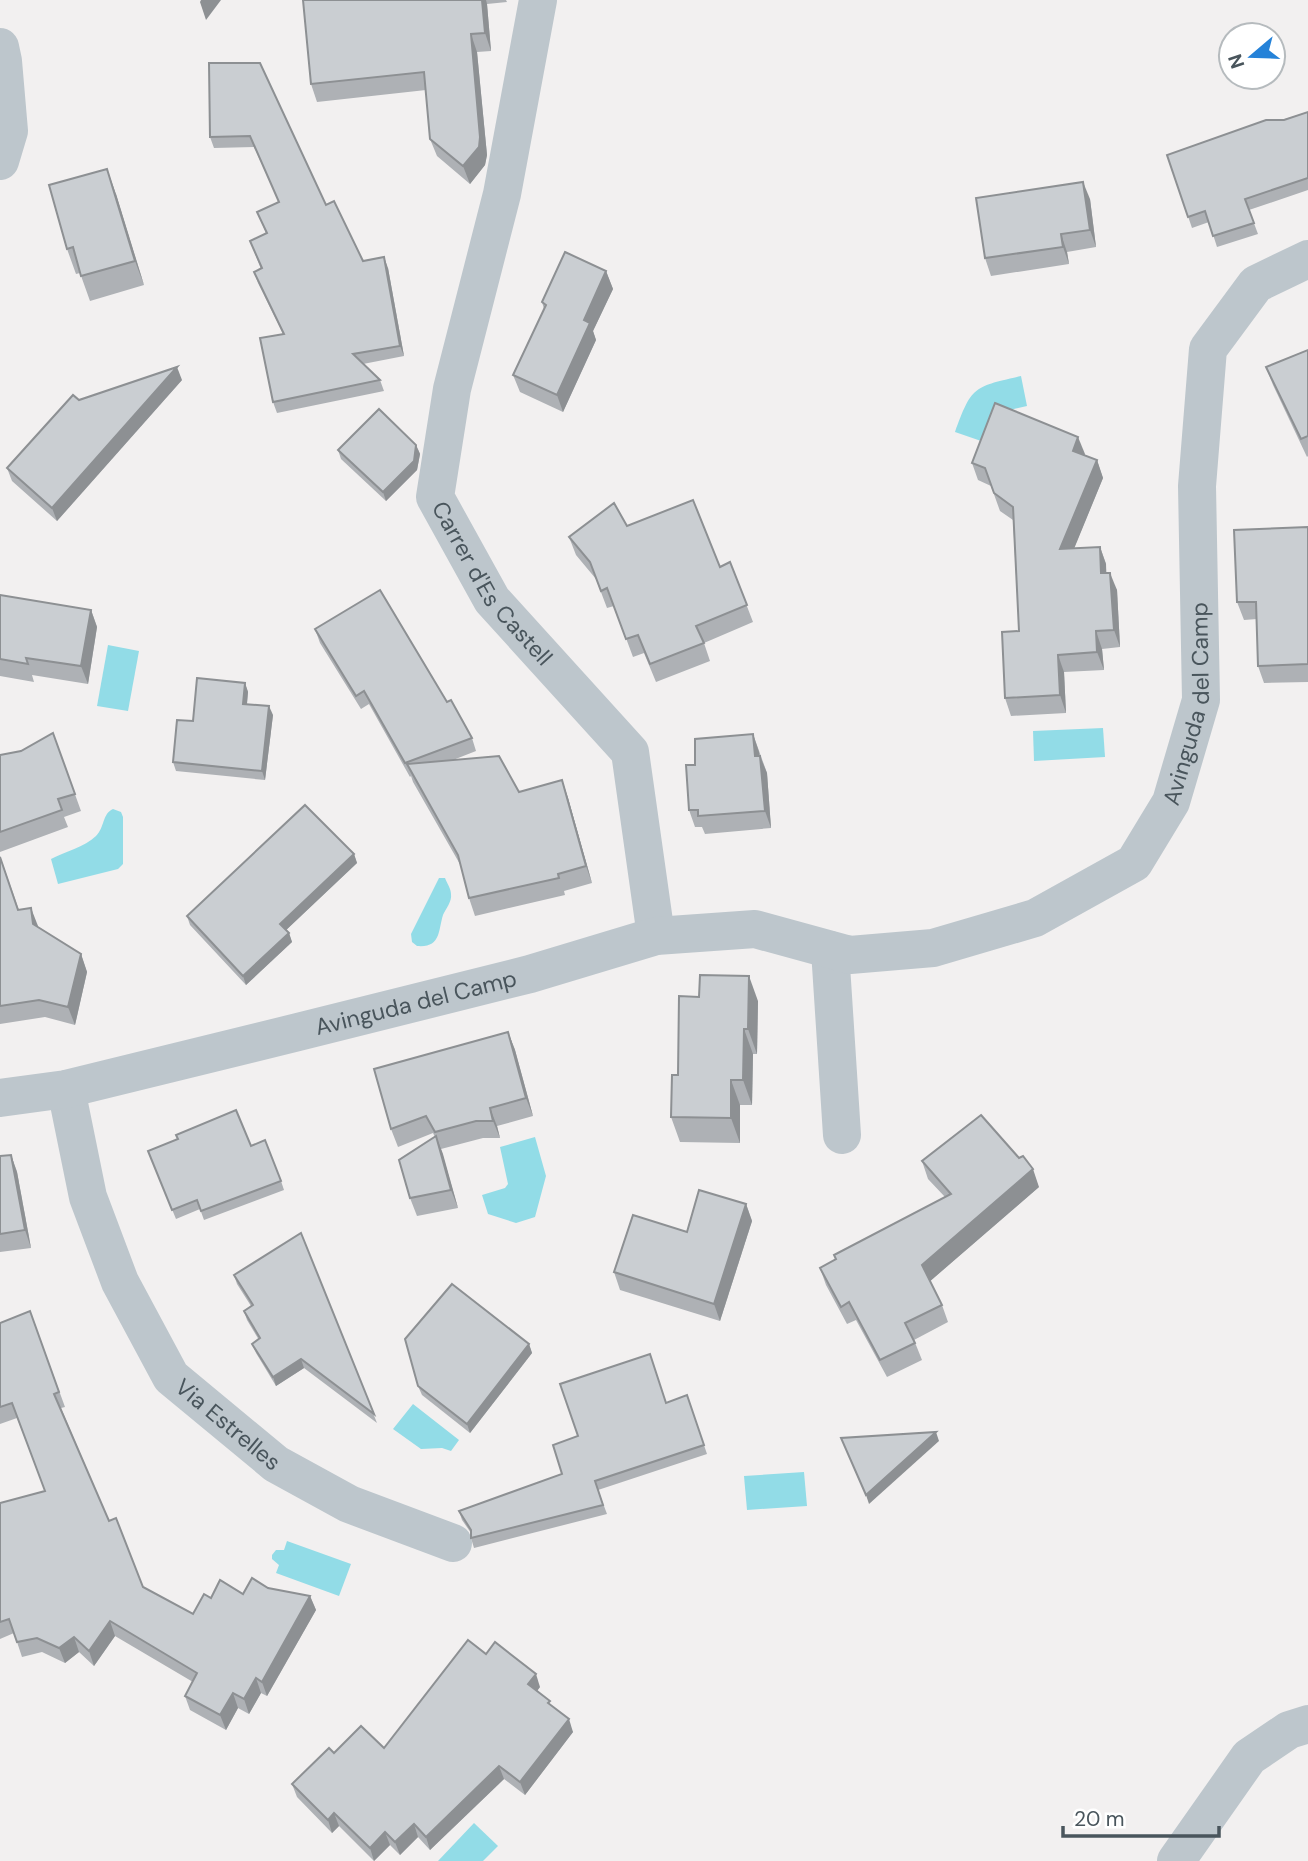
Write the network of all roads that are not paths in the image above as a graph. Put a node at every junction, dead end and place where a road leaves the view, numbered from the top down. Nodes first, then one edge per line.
1 (538, 0) edge
2 (0, 47) edge
3 (0, 161) edge
4 (1308, 259) edge
5 (656, 936) junction
6 (830, 950) junction
7 (66, 1089) junction
8 (0, 1098) edge
9 (842, 1135) dead end
10 (453, 1543) dead end
11 (1308, 1724) edge
12 (1176, 1861) edge

1 - 5 street, Carrer d'Es Castell
2 - 3 street
4 - 6 street, Avinguda del Camp
5 - 6 street, Avinguda del Camp
5 - 7 street, Avinguda del Camp
6 - 9 street
7 - 8 street, Avinguda del Camp
7 - 10 street, Via Estrelles
11 - 12 street

